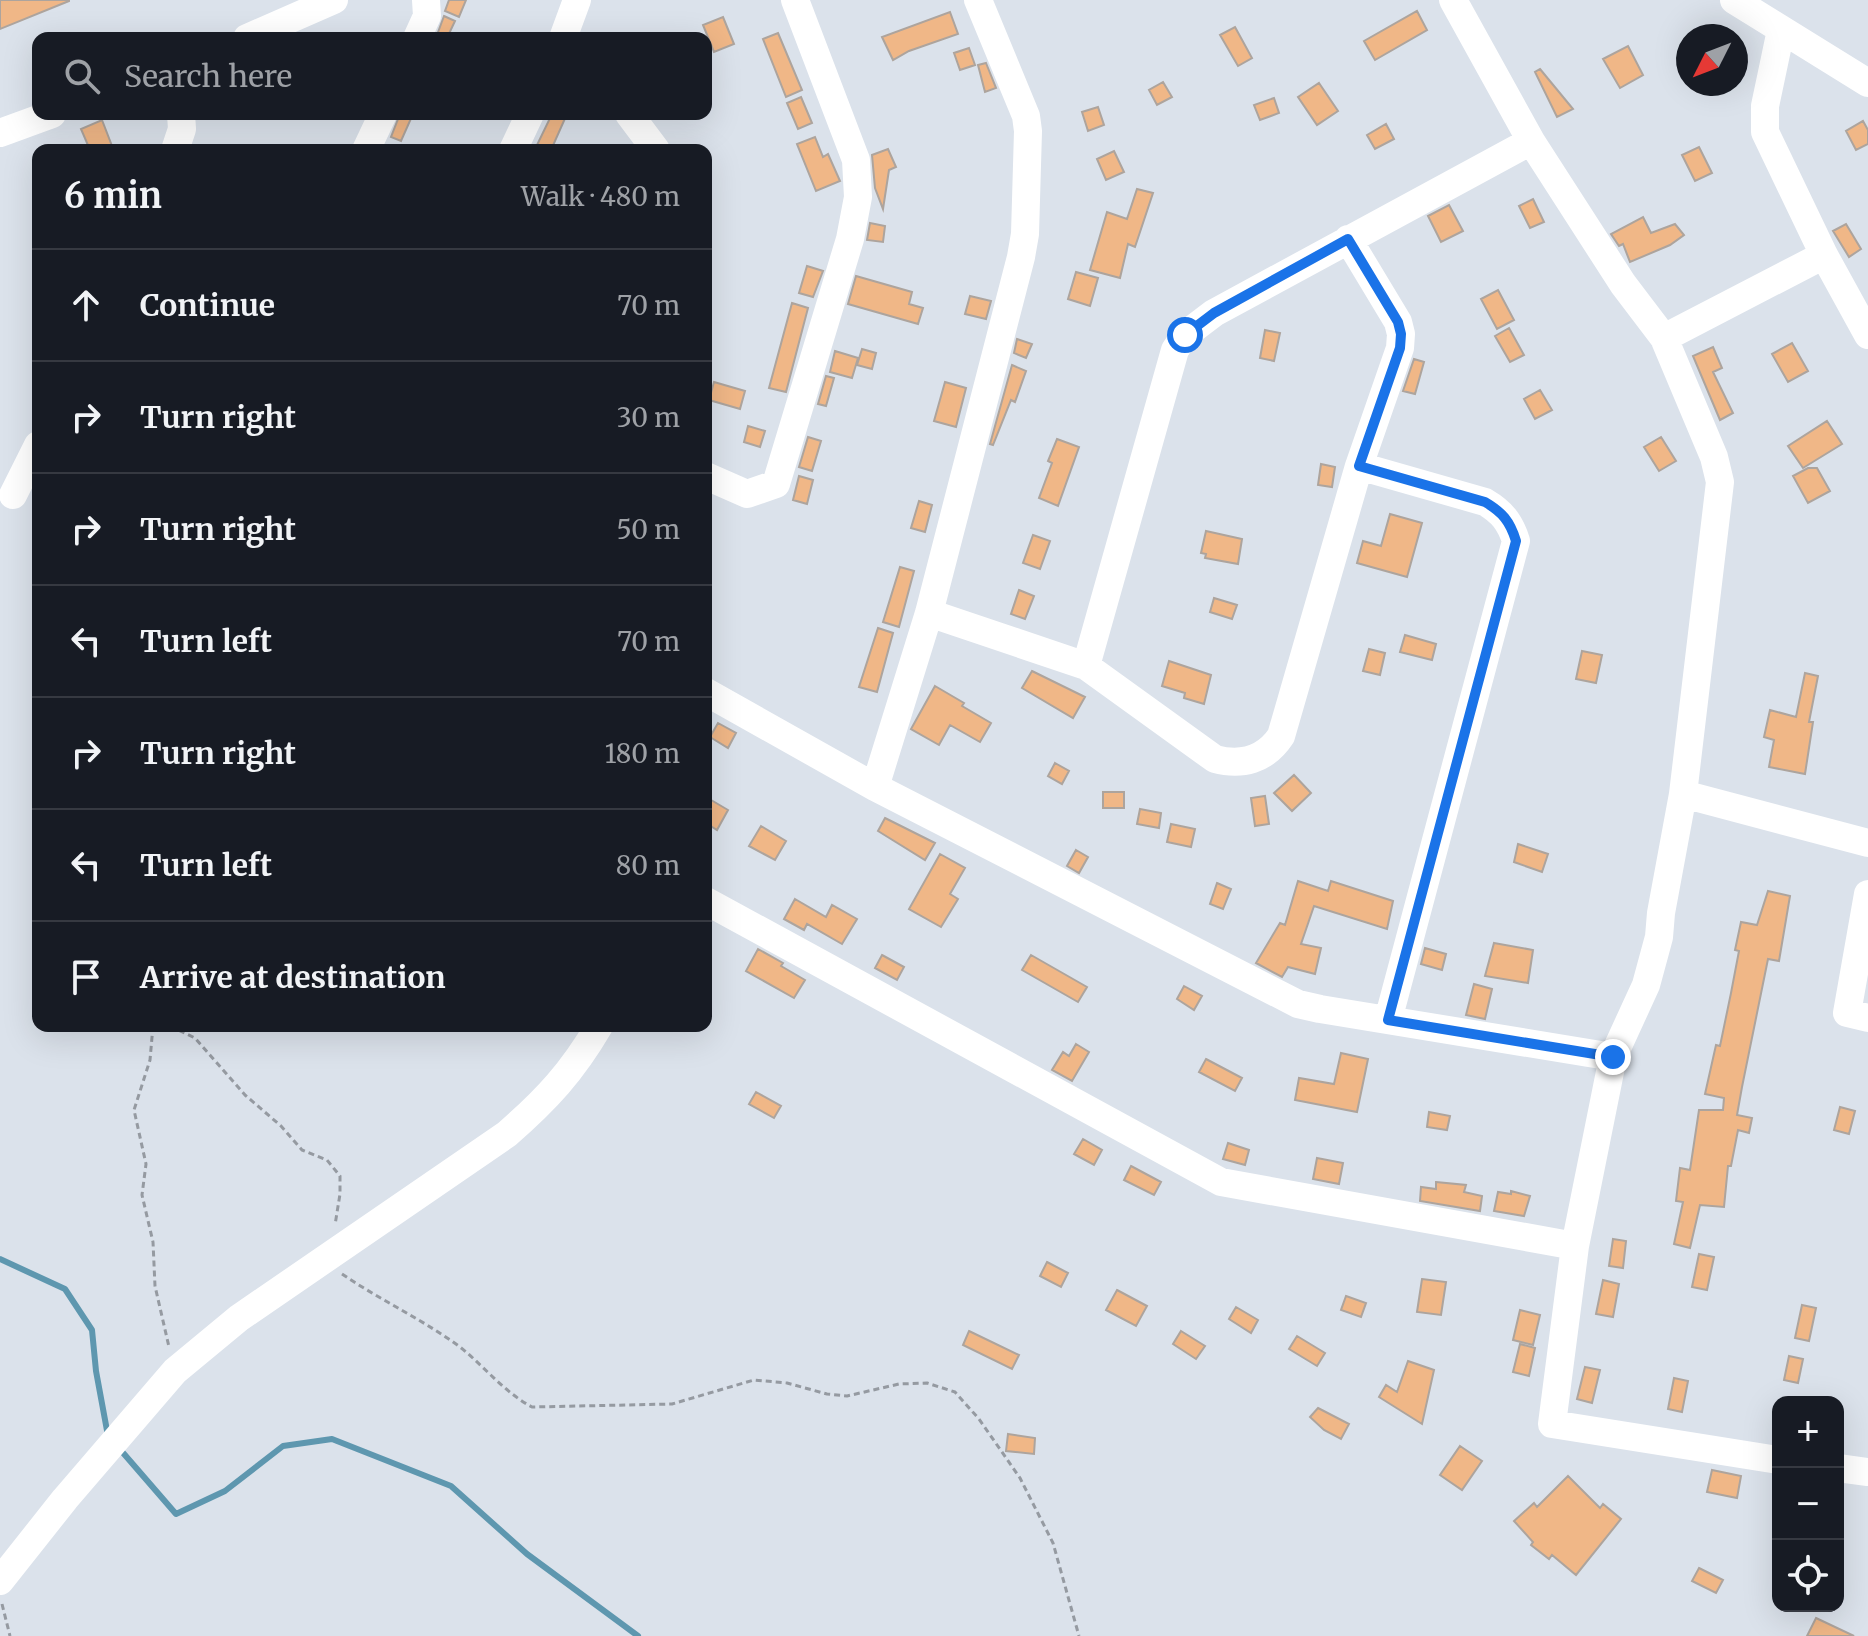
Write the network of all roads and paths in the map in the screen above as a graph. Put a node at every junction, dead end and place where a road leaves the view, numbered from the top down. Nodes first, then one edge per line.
1 (334, 0) edge
2 (426, 0) edge
3 (577, 0) edge
4 (795, 0) edge
5 (978, 0) edge
6 (1453, 0) edge
7 (1734, 0) edge
8 (1781, 30) junction
9 (261, 32) edge
10 (420, 32) edge
11 (565, 32) edge
12 (1868, 83) edge
13 (32, 118) edge
14 (181, 120) edge
15 (380, 120) edge
16 (527, 120) edge
17 (634, 120) edge
18 (2, 125) edge
19 (1531, 141) junction
20 (177, 144) edge
21 (369, 144) edge
22 (516, 144) edge
23 (652, 144) edge
24 (1348, 239) junction
25 (1824, 255) junction
26 (1868, 335) edge
27 (1664, 338) junction
28 (32, 457) edge
29 (1359, 466) junction
30 (712, 479) edge
31 (13, 495) dead end
32 (929, 613) junction
33 (1086, 666) junction
34 (712, 695) edge
35 (875, 787) junction
36 (1683, 794) junction
37 (1868, 843) edge
38 (1868, 894) edge
39 (712, 904) edge
40 (1868, 1018) edge
41 (1388, 1020) junction
42 (152, 1032) edge
43 (182, 1032) edge
44 (596, 1032) edge
45 (1613, 1057) junction
46 (1575, 1246) junction
47 (328, 1256) junction
48 (172, 1375) junction
49 (1772, 1459) edge
50 (1844, 1469) edge
51 (1868, 1472) edge
52 (0, 1581) edge
53 (0, 1597) edge
54 (10, 1636) edge
55 (1079, 1636) edge

1 - 9 street
2 - 10 street
3 - 11 street
4 - 30 street
5 - 32 street
6 - 19 street
7 - 8 street
8 - 12 street
8 - 25 street
13 - 18 street
14 - 20 street
15 - 21 street
16 - 22 street
17 - 23 street
19 - 24 street
19 - 27 street
24 - 29 street
24 - 33 street
25 - 26 street
25 - 27 street
27 - 36 street
28 - 31 street
29 - 33 street
29 - 41 street
32 - 33 street
32 - 35 street
34 - 35 street
35 - 41 street
36 - 37 street
36 - 45 street
38 - 40 street
39 - 46 street
41 - 45 street
42 - 48 path
43 - 47 path
44 - 47 street
45 - 46 street
46 - 49 street
47 - 48 street
47 - 55 path
48 - 52 street
50 - 51 street
53 - 54 path

